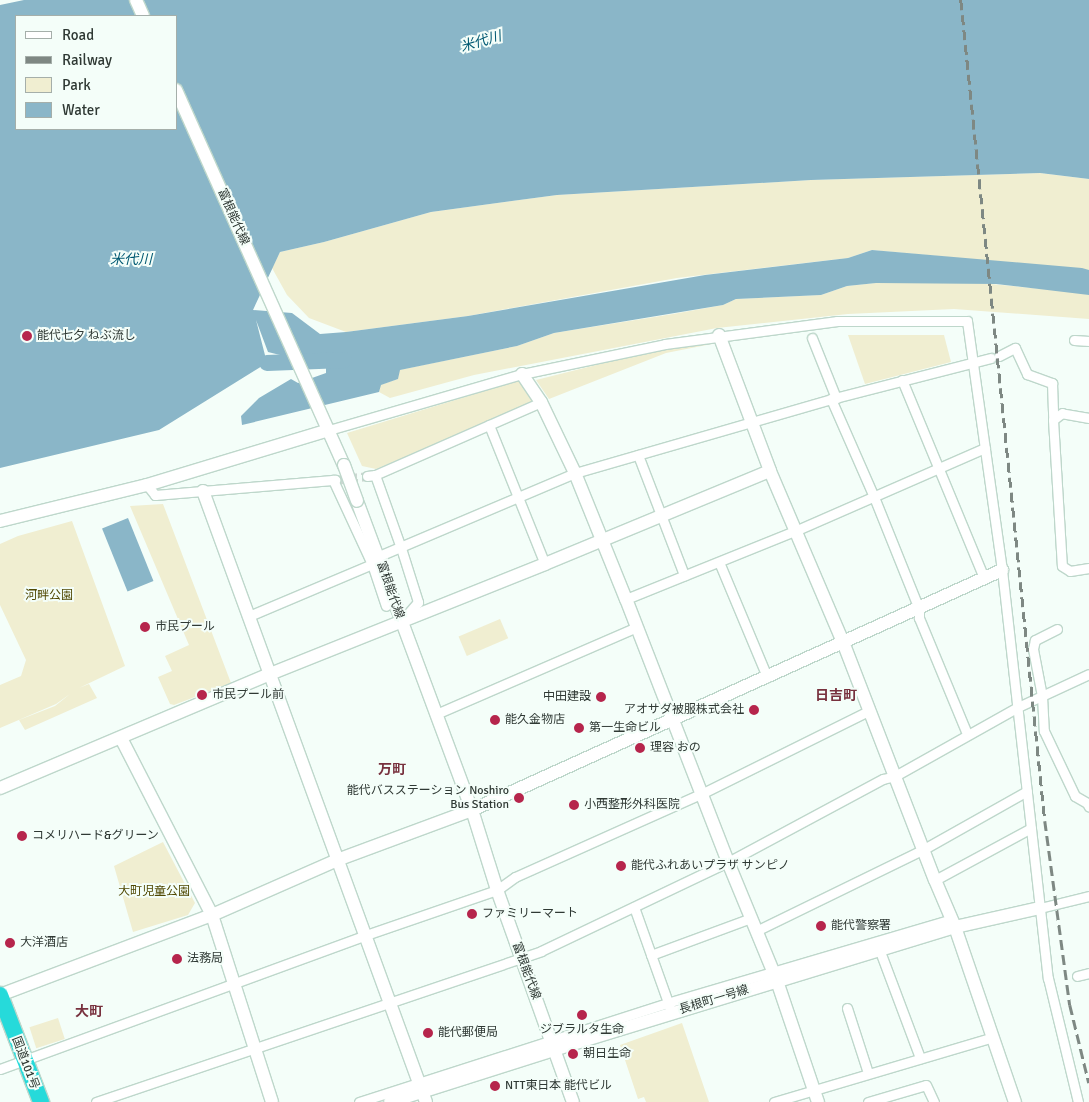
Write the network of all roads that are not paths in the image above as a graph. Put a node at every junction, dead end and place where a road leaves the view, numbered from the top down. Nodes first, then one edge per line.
1 (136, 0) edge
2 (143, 15) edge
3 (178, 94) edge
4 (719, 335) junction
5 (812, 338) dead end
6 (1074, 340) dead end
7 (1089, 341) edge
8 (972, 363) junction
9 (522, 374) junction
10 (902, 380) junction
11 (833, 398) junction
12 (541, 402) junction
13 (1089, 418) edge
14 (1053, 420) junction
15 (753, 422) junction
16 (489, 425) junction
17 (329, 430) junction
18 (985, 448) junction
19 (638, 455) junction
20 (937, 468) junction
21 (770, 471) junction
22 (574, 473) junction
23 (147, 485) junction
24 (203, 492) junction
25 (874, 497) junction
26 (518, 498) junction
27 (662, 517) junction
28 (0, 521) edge
29 (797, 530) junction
30 (602, 541) junction
31 (402, 548) junction
32 (375, 560) junction
33 (719, 562) junction
34 (545, 564) junction
35 (1089, 568) edge
36 (1002, 570) junction
37 (684, 575) junction
38 (984, 578) junction
39 (626, 599) junction
40 (386, 606) dead end
41 (919, 609) junction
42 (249, 616) junction
43 (401, 622) junction
44 (637, 626) junction
45 (1057, 629) dead end
46 (843, 642) junction
47 (270, 674) junction
48 (1089, 674) edge
49 (766, 677) junction
50 (1042, 696) junction
51 (1018, 707) junction
52 (868, 711) junction
53 (436, 714) junction
54 (674, 718) junction
55 (967, 734) junction
56 (121, 738) junction
57 (896, 776) junction
58 (0, 788) edge
59 (1027, 791) junction
60 (703, 793) junction
61 (1089, 807) edge
62 (472, 810) junction
63 (1031, 828) junction
64 (924, 848) junction
65 (337, 860) junction
66 (728, 862) junction
67 (935, 880) junction
68 (497, 890) junction
69 (1089, 896) edge
70 (634, 907) junction
71 (1040, 908) junction
72 (212, 915) junction
73 (751, 918) junction
74 (954, 923) junction
75 (756, 931) junction
76 (366, 935) junction
77 (878, 946) junction
78 (651, 955) junction
79 (522, 959) junction
80 (1089, 973) edge
81 (775, 976) junction
82 (1077, 976) dead end
83 (233, 985) junction
84 (0, 995) edge
85 (391, 1001) junction
86 (670, 1008) junction
87 (847, 1008) dead end
88 (994, 1037) junction
89 (553, 1046) junction
90 (255, 1047) junction
91 (920, 1058) junction
92 (24, 1060) junction
93 (0, 1069) edge
94 (868, 1073) junction
95 (814, 1089) junction
96 (423, 1092) edge
97 (41, 1102) edge
98 (96, 1102) edge
99 (272, 1102) edge
100 (359, 1102) edge
101 (390, 1102) edge
102 (574, 1102) edge
103 (774, 1102) edge
104 (818, 1102) edge
105 (868, 1102) edge
106 (934, 1102) edge
107 (1015, 1102) edge
108 (1078, 1102) edge

1 - 2 street
3 - 17 street, 富根能代線
4 - 8 street
4 - 9 street
4 - 15 street
5 - 11 street
6 - 7 street
8 - 10 street
8 - 14 street
8 - 18 street
9 - 12 street
9 - 17 street
10 - 11 street
10 - 20 street
11 - 15 street
11 - 25 street
12 - 16 street
12 - 22 street
13 - 14 street
14 - 35 street
15 - 19 street
15 - 21 street
16 - 26 street
16 - 31 street
17 - 23 street
17 - 32 street, 富根能代線, bridge
18 - 20 street
18 - 36 street
19 - 22 street
19 - 27 street
20 - 25 street
20 - 38 street
21 - 27 street
21 - 29 street
22 - 26 street
22 - 30 street
23 - 24 street
23 - 28 street
24 - 32 street
24 - 42 street
25 - 29 street
25 - 41 street
26 - 31 street
26 - 34 street
27 - 30 street
27 - 37 street
29 - 33 street
29 - 46 street
30 - 34 street
30 - 39 street
31 - 32 street
31 - 43 street
32 - 40 street
32 - 42 street
32 - 43 street, 富根能代線
33 - 37 street
33 - 49 street
34 - 43 street
36 - 38 street
36 - 51 street
37 - 39 street
38 - 41 street
39 - 44 street
41 - 46 street
41 - 55 street
42 - 47 street
43 - 47 street
43 - 53 street, 富根能代線
44 - 53 street
44 - 54 street
45 - 50 street
46 - 49 street
46 - 52 street
47 - 56 street
47 - 65 street
48 - 50 street
49 - 54 street
50 - 51 street
50 - 61 street
51 - 55 street
51 - 59 street
52 - 57 street
52 - 60 street
53 - 62 street, 富根能代線
54 - 60 street
54 - 62 street
55 - 57 street
56 - 58 street
56 - 72 street
57 - 64 street
57 - 66 street
59 - 63 street
59 - 64 street
60 - 66 street
60 - 68 street
62 - 65 street
62 - 68 street, 富根能代線
63 - 67 street
63 - 71 street
64 - 67 street
64 - 75 street
65 - 72 street
65 - 76 street
66 - 70 street
66 - 73 street
67 - 74 street
68 - 76 street
68 - 79 street, 富根能代線
69 - 71 street
70 - 78 street
70 - 79 street
71 - 74 street, 長根町一号線
71 - 108 street
72 - 83 street
72 - 84 street
73 - 75 street
73 - 78 street
74 - 77 street, 長根町一号線
74 - 88 street
75 - 81 street
76 - 83 street
76 - 85 street
77 - 81 street, 長根町一号線
77 - 91 street
78 - 86 street
79 - 85 street
79 - 89 street, 富根能代線
80 - 82 street
81 - 86 street, 長根町一号線
81 - 95 street
83 - 90 street
83 - 92 street
84 - 92 highway, 国道101号
85 - 90 street
85 - 96 street
86 - 89 street, 長根町一号線
87 - 94 street
88 - 91 street
88 - 107 street
89 - 96 street, 長根町一号線
89 - 102 street, 富根能代線
90 - 98 street
90 - 99 street
91 - 94 street
92 - 93 street
92 - 97 highway, 国道101号
94 - 95 street
95 - 103 street
95 - 104 street
96 - 100 street
96 - 101 street, 長根町一号線
105 - 106 street

